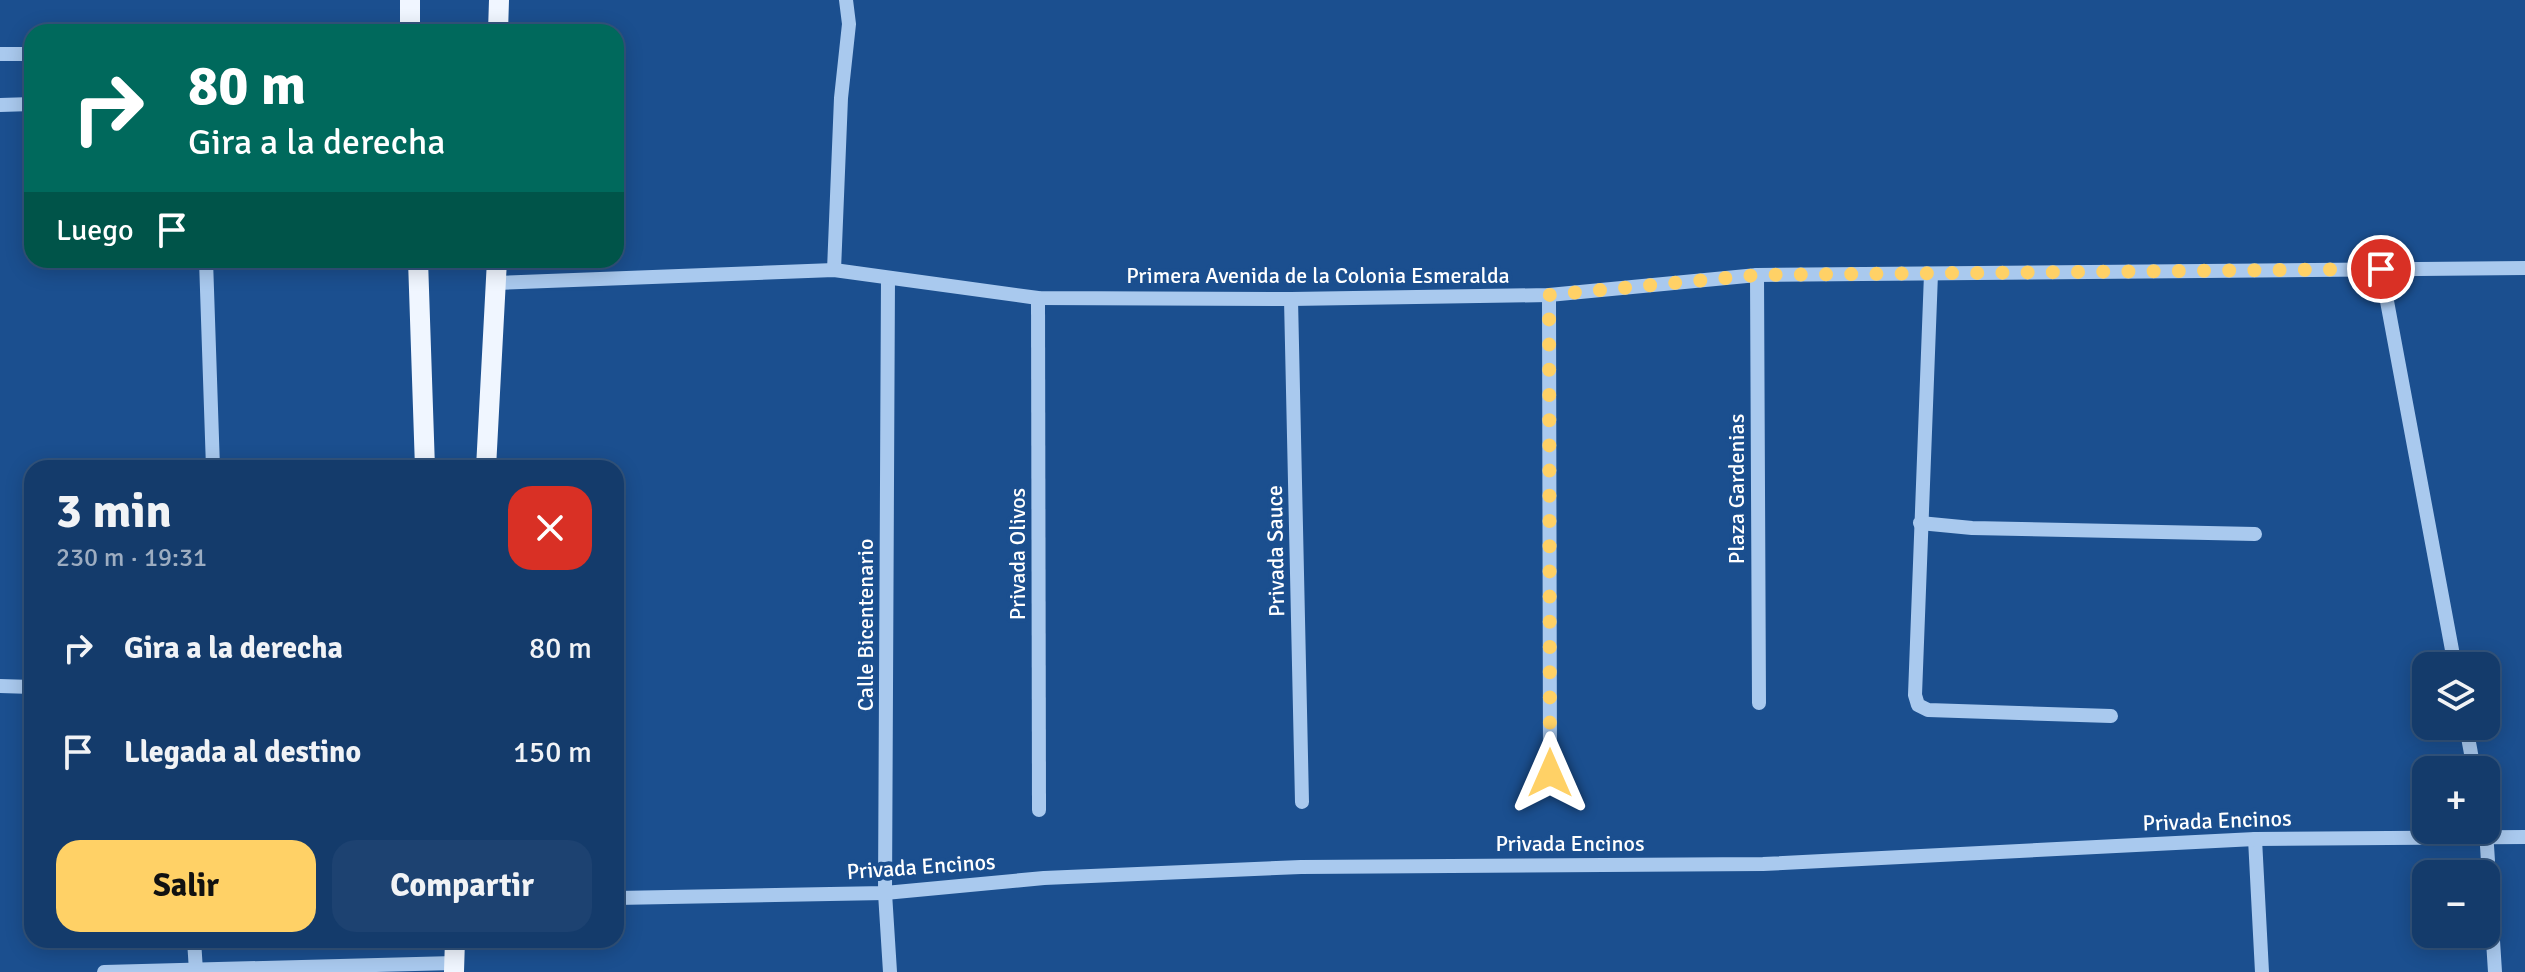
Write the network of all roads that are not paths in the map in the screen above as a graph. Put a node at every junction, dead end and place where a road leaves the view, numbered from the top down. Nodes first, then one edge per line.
1 (410, 0) edge
2 (499, 0) edge
3 (846, 0) edge
4 (410, 24) edge
5 (498, 24) edge
6 (0, 54) edge
7 (24, 54) edge
8 (24, 104) edge
9 (0, 105) edge
10 (206, 268) edge
11 (418, 268) edge
12 (497, 268) edge
13 (2525, 268) edge
14 (2381, 269) junction
15 (834, 270) junction
16 (1931, 274) junction
17 (1757, 275) junction
18 (888, 278) junction
19 (497, 283) junction
20 (1549, 295) junction
21 (1038, 298) junction
22 (1291, 299) junction
23 (213, 460) edge
24 (425, 460) edge
25 (486, 460) edge
26 (1920, 523) junction
27 (2255, 534) dead end
28 (2452, 652) edge
29 (0, 686) edge
30 (24, 687) edge
31 (1759, 703) dead end
32 (2111, 716) dead end
33 (1550, 773) dead end
34 (1302, 802) dead end
35 (1039, 810) dead end
36 (2500, 835) edge
37 (2412, 836) edge
38 (2525, 837) edge
39 (2255, 839) junction
40 (2487, 844) edge
41 (885, 893) junction
42 (624, 898) edge
43 (195, 948) edge
44 (455, 948) edge
45 (454, 968) edge
46 (196, 971) edge
47 (104, 972) edge
48 (890, 972) edge
49 (2262, 972) edge
50 (2495, 972) edge

1 - 4 main road
2 - 5 main road
3 - 15 street
6 - 7 street
8 - 9 street
10 - 23 street
11 - 24 main road
12 - 19 main road
13 - 14 street, Primera Avenida de la Colonia Esmeralda
14 - 16 street, Primera Avenida de la Colonia Esmeralda
14 - 28 street
15 - 18 street, Primera Avenida de la Colonia Esmeralda
15 - 19 street, Primera Avenida de la Colonia Esmeralda
16 - 17 street, Primera Avenida de la Colonia Esmeralda
16 - 26 street
17 - 20 street, Primera Avenida de la Colonia Esmeralda
17 - 31 street, Plaza Gardenias
18 - 21 street, Primera Avenida de la Colonia Esmeralda
18 - 41 street, Calle Bicentenario
19 - 25 main road
20 - 22 street, Primera Avenida de la Colonia Esmeralda
20 - 33 street
21 - 22 street, Primera Avenida de la Colonia Esmeralda
21 - 35 street, Privada Olivos
22 - 34 street, Privada Sauce
26 - 27 street
26 - 32 street
29 - 30 street
36 - 38 street, Privada Encinos
37 - 39 street, Privada Encinos
39 - 41 street, Privada Encinos
39 - 49 street
40 - 50 street
41 - 42 street, Privada Encinos
41 - 48 street, Calle Bicentenario
43 - 46 street
44 - 45 main road
45 - 46 street
46 - 47 street

